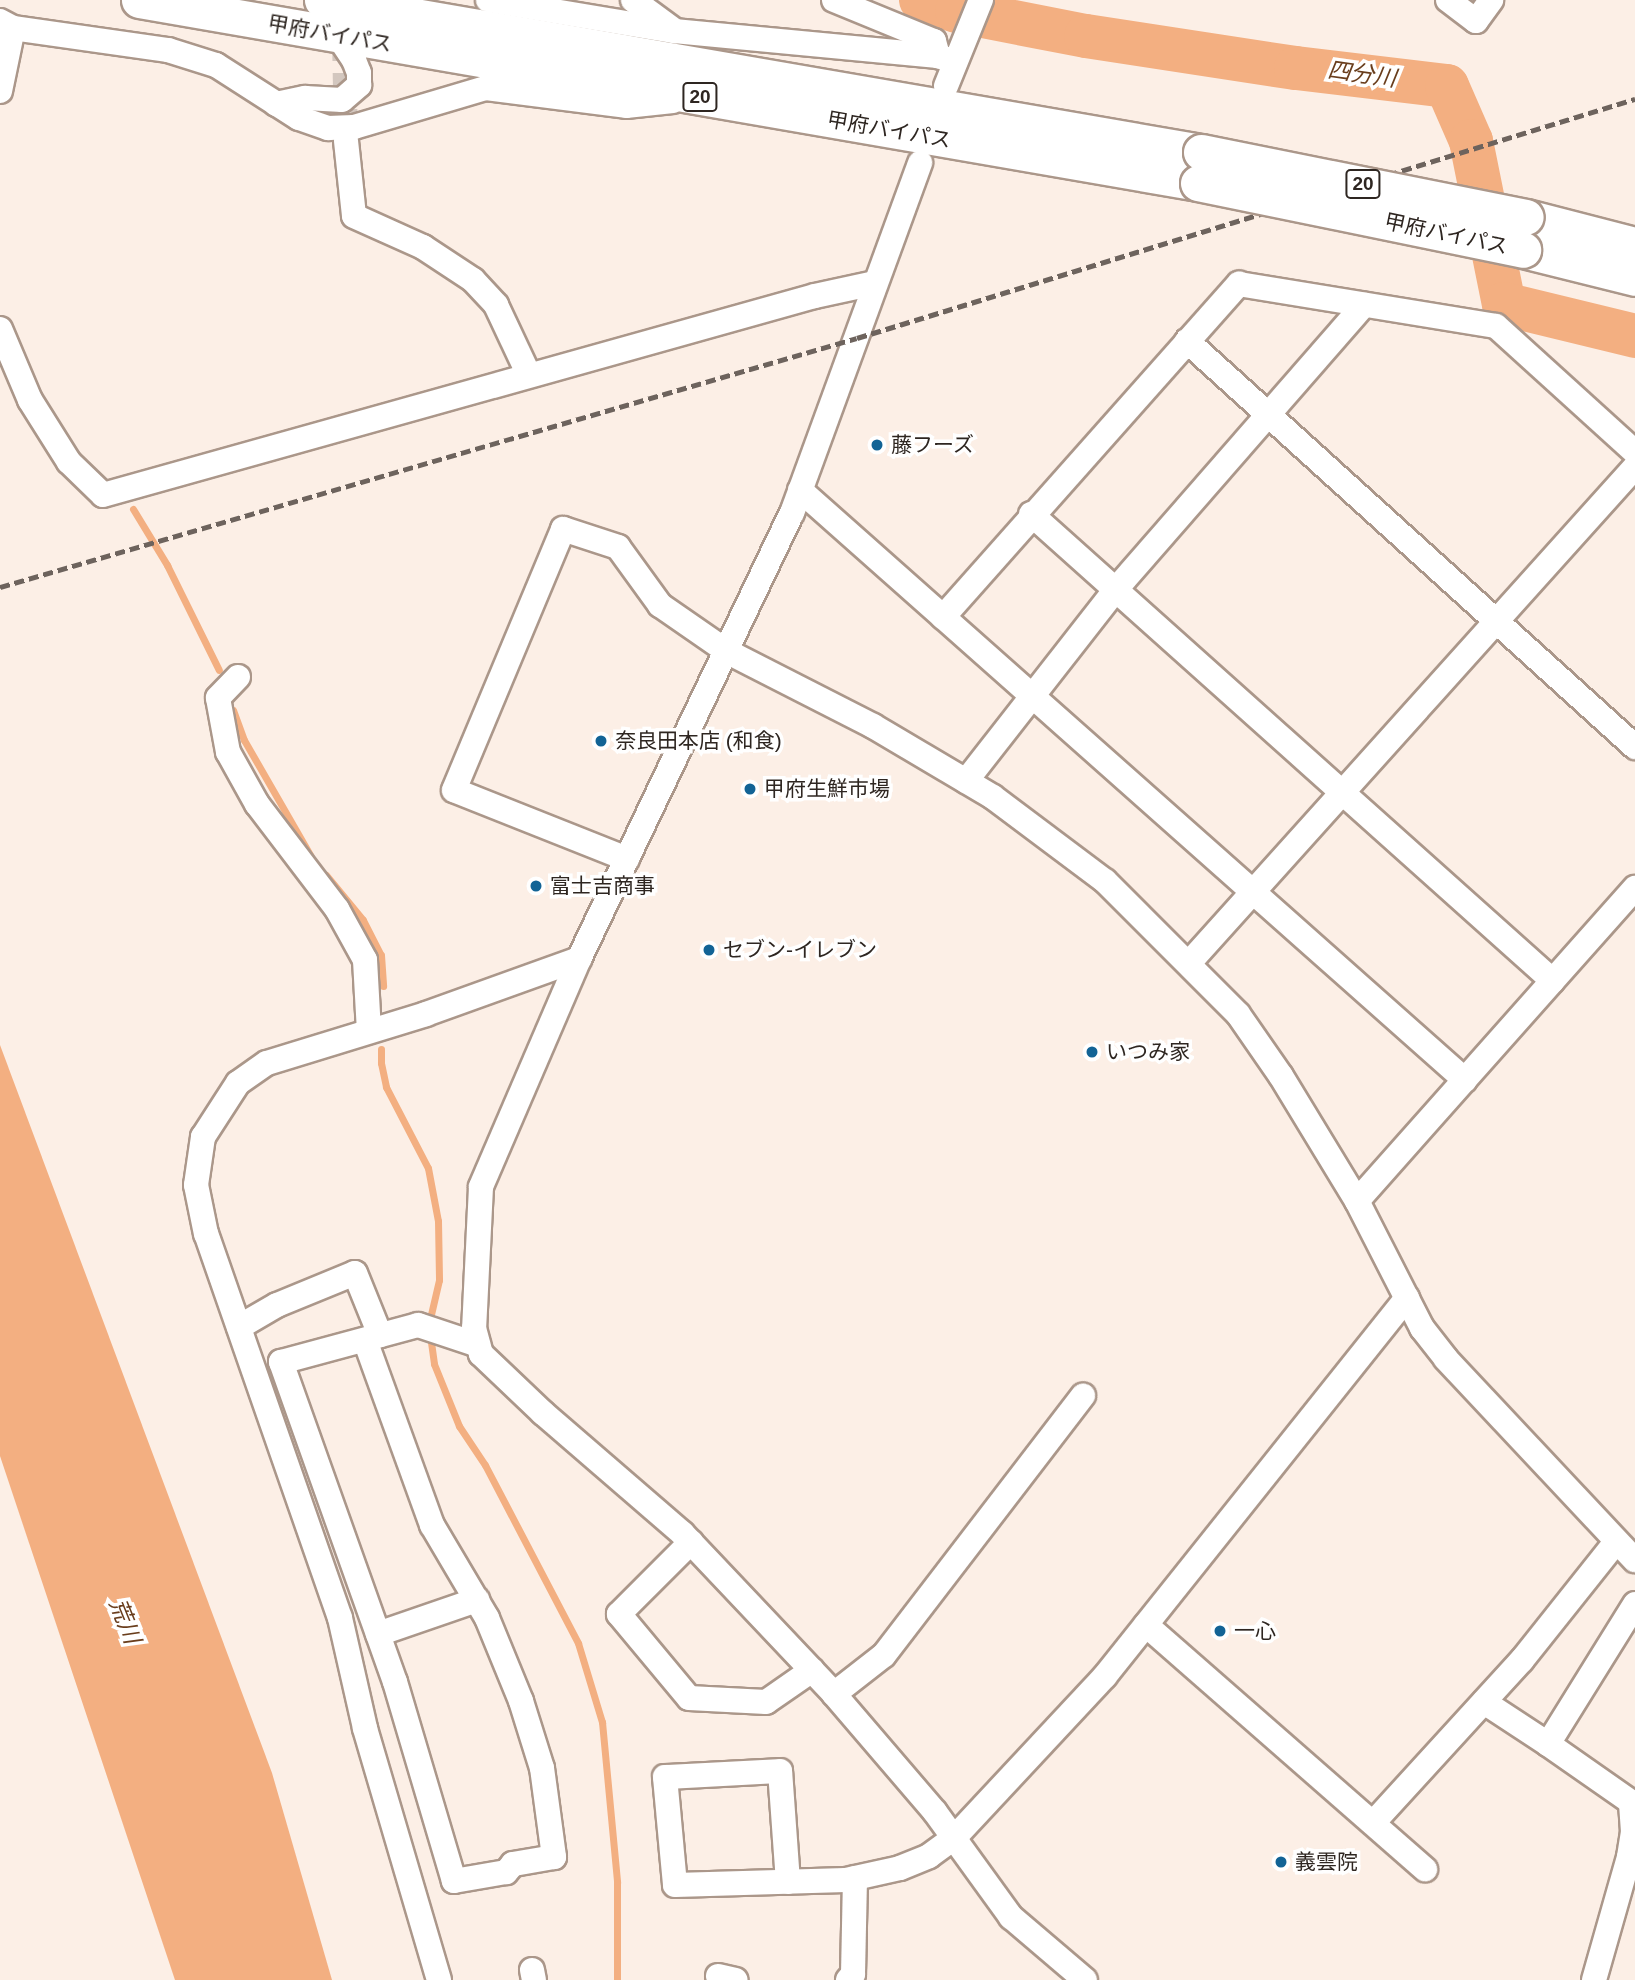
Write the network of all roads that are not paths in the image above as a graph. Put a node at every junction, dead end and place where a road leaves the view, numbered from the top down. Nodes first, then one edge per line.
1 (139, 0) edge
2 (322, 0) edge
3 (488, 0) edge
4 (633, 0) edge
5 (834, 0) edge
6 (981, 0) edge
7 (1448, 0) edge
8 (1491, 0) edge
9 (7, 25) edge
10 (674, 31) junction
11 (337, 35) junction
12 (952, 53) junction
13 (946, 86) dead end
14 (0, 91) edge
15 (702, 97) junction
16 (276, 104) junction
17 (346, 141) tunnel mouth
18 (920, 163) dead end
19 (1199, 168) junction
20 (1525, 233) junction
21 (1635, 245) edge
22 (1635, 278) edge
23 (875, 283) junction
24 (1364, 305) junction
25 (0, 329) edge
26 (1187, 341) junction
27 (529, 375) junction
28 (1268, 415) junction
29 (1635, 452) edge
30 (1635, 467) edge
31 (800, 490) junction
32 (1031, 514) junction
33 (1116, 589) junction
34 (943, 617) junction
35 (1496, 621) junction
36 (728, 652) junction
37 (238, 677) dead end
38 (1033, 697) junction
39 (1635, 747) edge
40 (966, 781) junction
41 (1342, 791) junction
42 (627, 859) junction
43 (1635, 888) edge
44 (1252, 891) junction
45 (579, 959) junction
46 (1189, 963) junction
47 (1553, 981) junction
48 (369, 1031) junction
49 (1465, 1080) junction
50 (1357, 1201) junction
51 (1407, 1298) junction
52 (239, 1327) junction
53 (372, 1338) junction
54 (478, 1345) junction
55 (1083, 1396) dead end
56 (691, 1542) junction
57 (1616, 1542) junction
58 (1635, 1560) edge
59 (477, 1600) junction
60 (1635, 1604) edge
61 (1146, 1625) junction
62 (378, 1633) junction
63 (812, 1670) junction
64 (834, 1694) junction
65 (1484, 1702) junction
66 (1548, 1744) junction
67 (1373, 1824) junction
68 (954, 1838) junction
69 (1425, 1869) dead end
70 (855, 1878) junction
71 (788, 1882) junction
72 (439, 1980) edge
73 (848, 1980) edge
74 (1085, 1980) edge
75 (1594, 1980) edge

1 - 11 highway, 甲府バイパス / 20
2 - 19 highway, 甲府バイパス / 20
3 - 10 street
4 - 10 street
5 - 12 street
6 - 12 street
7 - 8 street
9 - 14 street
9 - 16 street
10 - 12 street
11 - 15 highway, 甲府バイパス / 20
11 - 16 street
12 - 13 street
15 - 16 street
15 - 19 highway, 甲府バイパス / 20
17 - 27 street
18 - 23 street
19 - 20 highway, 甲府バイパス / 20, bridge
20 - 21 highway, 甲府バイパス / 20
20 - 22 highway, 甲府バイパス / 20
23 - 27 street
23 - 31 street
24 - 26 street
24 - 28 street
24 - 29 street
25 - 27 street
26 - 28 street
26 - 32 street
28 - 33 street
28 - 35 street
30 - 35 street
31 - 34 street
31 - 36 street
32 - 33 street
32 - 34 street
33 - 38 street
33 - 41 street
34 - 38 street
35 - 39 street
35 - 41 street
36 - 40 street
36 - 42 street
36 - 42 street
37 - 48 street
38 - 40 street
38 - 44 street
40 - 46 street
41 - 44 street
41 - 47 street
42 - 45 street
43 - 47 street
44 - 46 street
44 - 49 street
45 - 48 street
45 - 54 street
46 - 50 street
47 - 49 street
48 - 52 street
49 - 50 street
50 - 51 street
51 - 57 street
51 - 61 street
52 - 53 street
52 - 72 street
53 - 54 street
53 - 59 street
53 - 62 street
54 - 56 street
55 - 64 street
56 - 63 street
56 - 63 street
57 - 58 street
57 - 65 street
59 - 62 street
59 - 62 street
60 - 66 street
61 - 67 street
61 - 68 street
63 - 64 street
64 - 68 street
65 - 66 street
65 - 67 street
66 - 75 street
67 - 69 street
68 - 70 street
68 - 74 street
70 - 71 street
70 - 73 street
71 - 71 street

